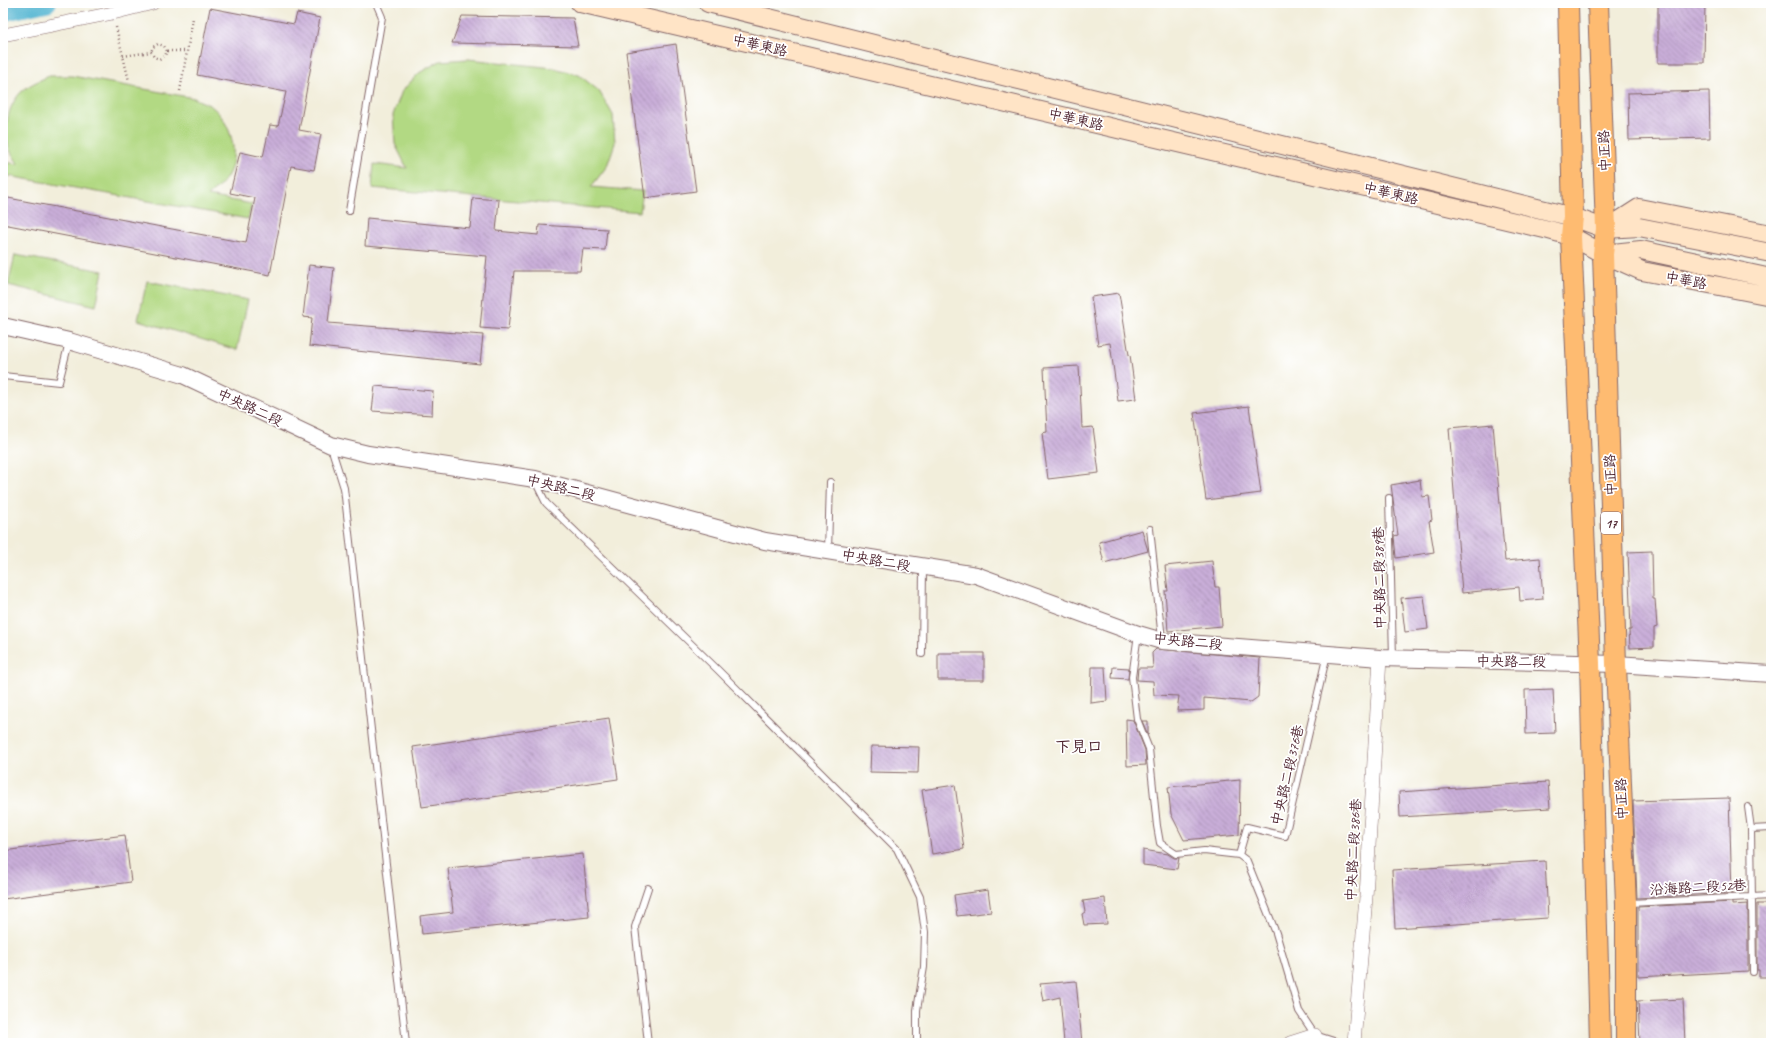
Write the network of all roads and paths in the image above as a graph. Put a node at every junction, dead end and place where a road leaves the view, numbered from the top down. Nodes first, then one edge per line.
1 (153, 3) edge
2 (376, 3) edge
3 (580, 3) edge
4 (708, 3) edge
5 (1568, 3) edge
6 (1598, 3) edge
7 (193, 18) dead end
8 (114, 21) dead end
9 (3, 35) edge
10 (167, 51) junction
11 (187, 51) junction
12 (152, 52) junction
13 (123, 56) junction
14 (128, 81) dead end
15 (180, 91) dead end
16 (349, 211) dead end
17 (1572, 227) junction
18 (1606, 229) junction
19 (1771, 234) edge
20 (1771, 253) edge
21 (1603, 254) junction
22 (1771, 278) edge
23 (1771, 296) edge
24 (3, 326) edge
25 (69, 341) junction
26 (3, 376) edge
27 (331, 445) junction
28 (535, 479) junction
29 (830, 482) dead end
30 (1389, 498) dead end
31 (1150, 529) dead end
32 (828, 552) junction
33 (923, 568) junction
34 (1138, 634) junction
35 (1162, 641) junction
36 (1327, 653) junction
37 (922, 654) dead end
38 (1386, 658) junction
39 (1590, 663) junction
40 (1616, 664) junction
41 (1771, 674) edge
42 (1748, 808) dead end
43 (1771, 828) edge
44 (1751, 829) junction
45 (1239, 855) junction
46 (648, 888) dead end
47 (1751, 896) junction
48 (1771, 896) edge
49 (1626, 904) junction
50 (1753, 972) dead end
51 (1315, 1035) junction
52 (406, 1043) edge
53 (648, 1043) edge
54 (917, 1043) edge
55 (1290, 1043) edge
56 (1340, 1043) edge
57 (1354, 1043) edge
58 (1600, 1043) edge
59 (1626, 1043) edge

1 - 9 street
2 - 16 lane
3 - 17 main road, 中華東路
4 - 17 main road, 中華東路
5 - 17 main road, 中正路 / 17
6 - 18 main road, 中正路 / 17
7 - 11 path
8 - 13 path
10 - 11 path
10 - 12 path
10 - 12 path
11 - 15 path
12 - 13 path
13 - 14 path
17 - 18 main road
17 - 21 main road, 中華路
17 - 39 main road, 中正路 / 17
18 - 19 main road
18 - 20 main road
18 - 21 main road, 中正路 / 17
21 - 22 main road, 中華路
21 - 23 main road, 中華路
21 - 40 main road, 中正路 / 17
24 - 25 street, 中央路二段
25 - 26 lane
25 - 27 street, 中央路二段
27 - 28 street, 中央路二段
27 - 52 lane
28 - 32 street, 中央路二段
28 - 54 lane
29 - 32 lane
30 - 38 lane, 中央路二段389巷
31 - 35 lane
32 - 33 street, 中央路二段
33 - 34 street, 中央路二段
33 - 37 lane
34 - 35 street, 中央路二段
34 - 45 lane
35 - 36 street, 中央路二段
36 - 38 street, 中央路二段
36 - 45 lane, 中央路二段376巷
38 - 39 street, 中央路二段
38 - 57 street, 中央路二段386巷
39 - 40 street, 中央路二段
39 - 58 main road, 中正路 / 17
40 - 41 street, 中央路二段
40 - 49 main road, 中正路 / 17
42 - 44 lane
43 - 44 lane
44 - 47 lane
45 - 51 lane
46 - 53 lane
47 - 48 lane, 沿海路二段52巷
47 - 49 lane, 沿海路二段52巷
47 - 50 lane
49 - 59 main road, 中正路 / 17
51 - 55 street
51 - 56 lane

